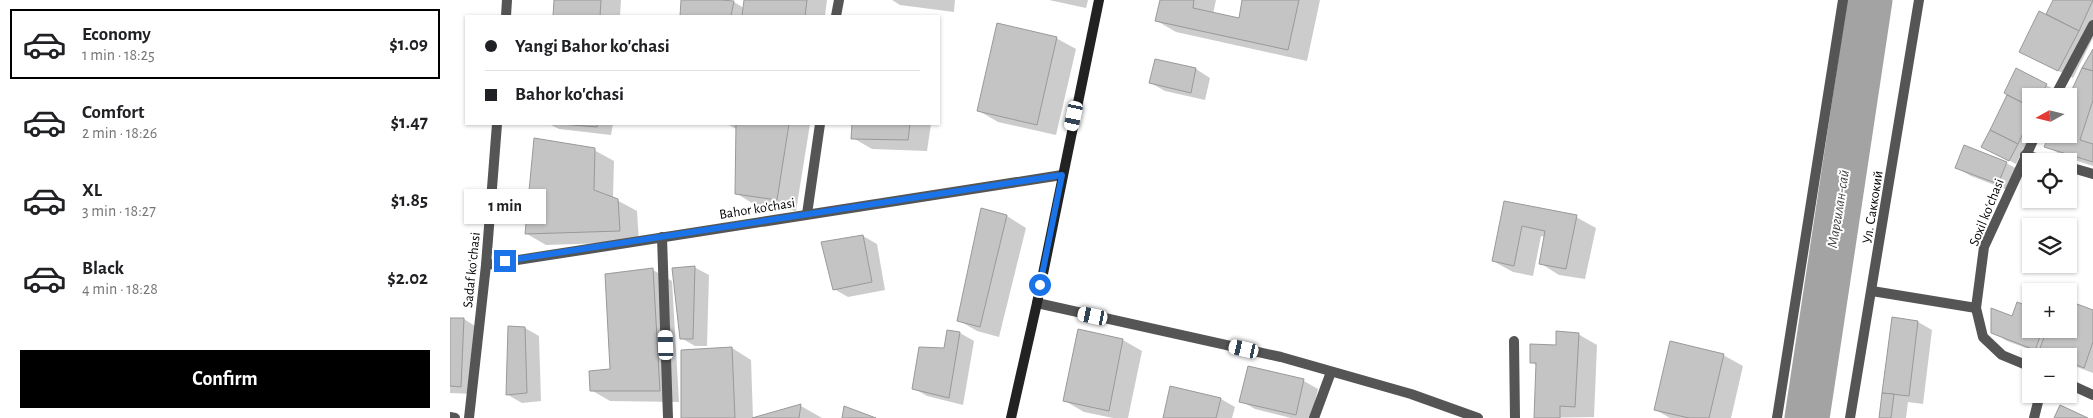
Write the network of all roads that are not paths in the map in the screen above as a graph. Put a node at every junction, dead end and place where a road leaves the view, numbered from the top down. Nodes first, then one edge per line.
1 (508, 0) edge
2 (839, 0) edge
3 (1099, 0) edge
4 (1842, 0) edge
5 (1919, 0) edge
6 (506, 15) edge
7 (836, 15) edge
8 (2093, 25) edge
9 (2060, 88) edge
10 (497, 125) edge
11 (820, 125) edge
12 (2022, 162) edge
13 (2077, 169) edge
14 (2093, 174) edge
15 (1062, 175) junction
16 (807, 214) junction
17 (662, 236) junction
18 (486, 264) junction
19 (1872, 291) junction
20 (1037, 303) junction
21 (1976, 308) junction
22 (1514, 341) dead end
23 (2022, 363) edge
24 (1331, 372) junction
25 (2077, 388) edge
26 (2093, 395) edge
27 (2038, 403) edge
28 (450, 417) edge
29 (455, 418) edge
30 (469, 418) edge
31 (668, 418) edge
32 (1011, 418) edge
33 (1314, 418) edge
34 (1478, 418) edge
35 (1515, 418) edge
36 (1777, 418) edge
37 (1850, 418) edge
38 (2034, 418) edge

1 - 6 street
2 - 7 street
3 - 15 street
4 - 36 street
5 - 19 street, Ул. Саккокий
8 - 9 street
10 - 18 street, Sadaf koʻchasi
11 - 16 street
12 - 21 street, Soxil koʻchasi
13 - 14 street
15 - 16 street, Bahor ko'chasi
15 - 20 street
16 - 17 street, Bahor ko'chasi
17 - 18 street, Bahor ko'chasi
17 - 31 street
18 - 30 street, Sadaf koʻchasi
19 - 21 street
19 - 37 street, Ул. Саккокий
20 - 24 street
20 - 32 street
21 - 23 street, Soxil koʻchasi
22 - 35 street
24 - 33 street
24 - 34 street
25 - 26 street
27 - 38 street
28 - 29 street

